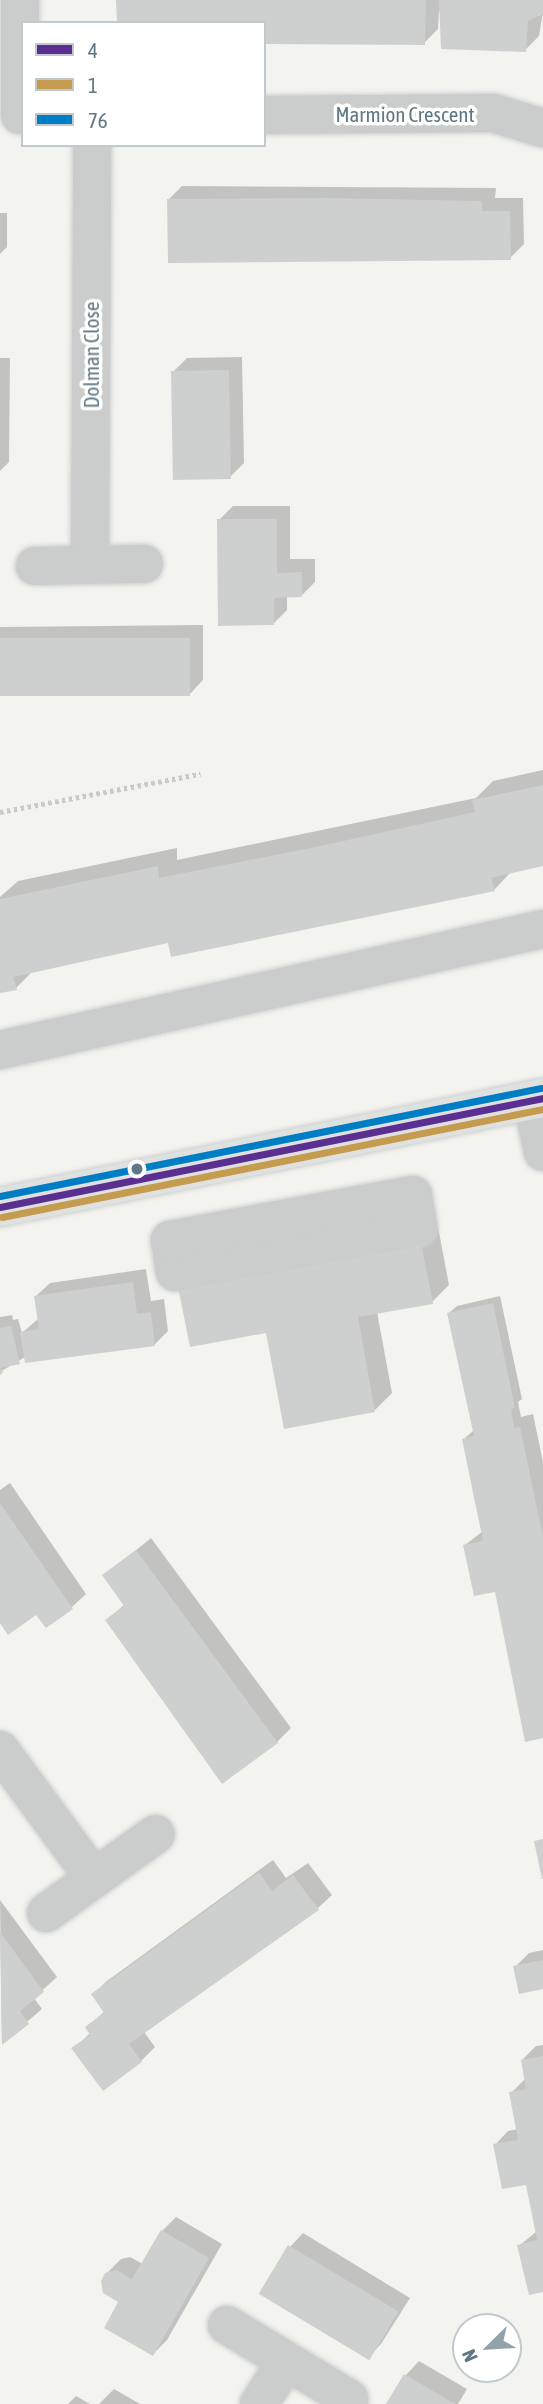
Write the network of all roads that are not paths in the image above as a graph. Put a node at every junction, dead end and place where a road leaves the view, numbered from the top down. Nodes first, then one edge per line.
1 (20, 0) edge
2 (266, 114) edge
3 (14, 115) edge
4 (543, 128) edge
5 (92, 147) edge
6 (144, 564) dead end
7 (90, 565) junction
8 (35, 566) dead end
9 (543, 929) edge
10 (0, 1050) edge
11 (538, 1100) edge
12 (543, 1152) edge
13 (0, 1207) edge
14 (176, 1272) joint
15 (0, 1750) edge
16 (156, 1834) dead end
17 (94, 1878) junction
18 (46, 1913) dead end
19 (227, 2325) dead end
20 (286, 2362) junction
21 (349, 2399) dead end
22 (259, 2404) edge

1 - 3 street
2 - 4 street, Marmion Crescent
5 - 7 street, Dolman Close
6 - 7 street
7 - 8 street
9 - 10 street
11 - 12 street
11 - 13 main road
14 - 14 street
15 - 17 street
16 - 17 street
17 - 18 street
19 - 20 street
20 - 21 street
20 - 22 street

